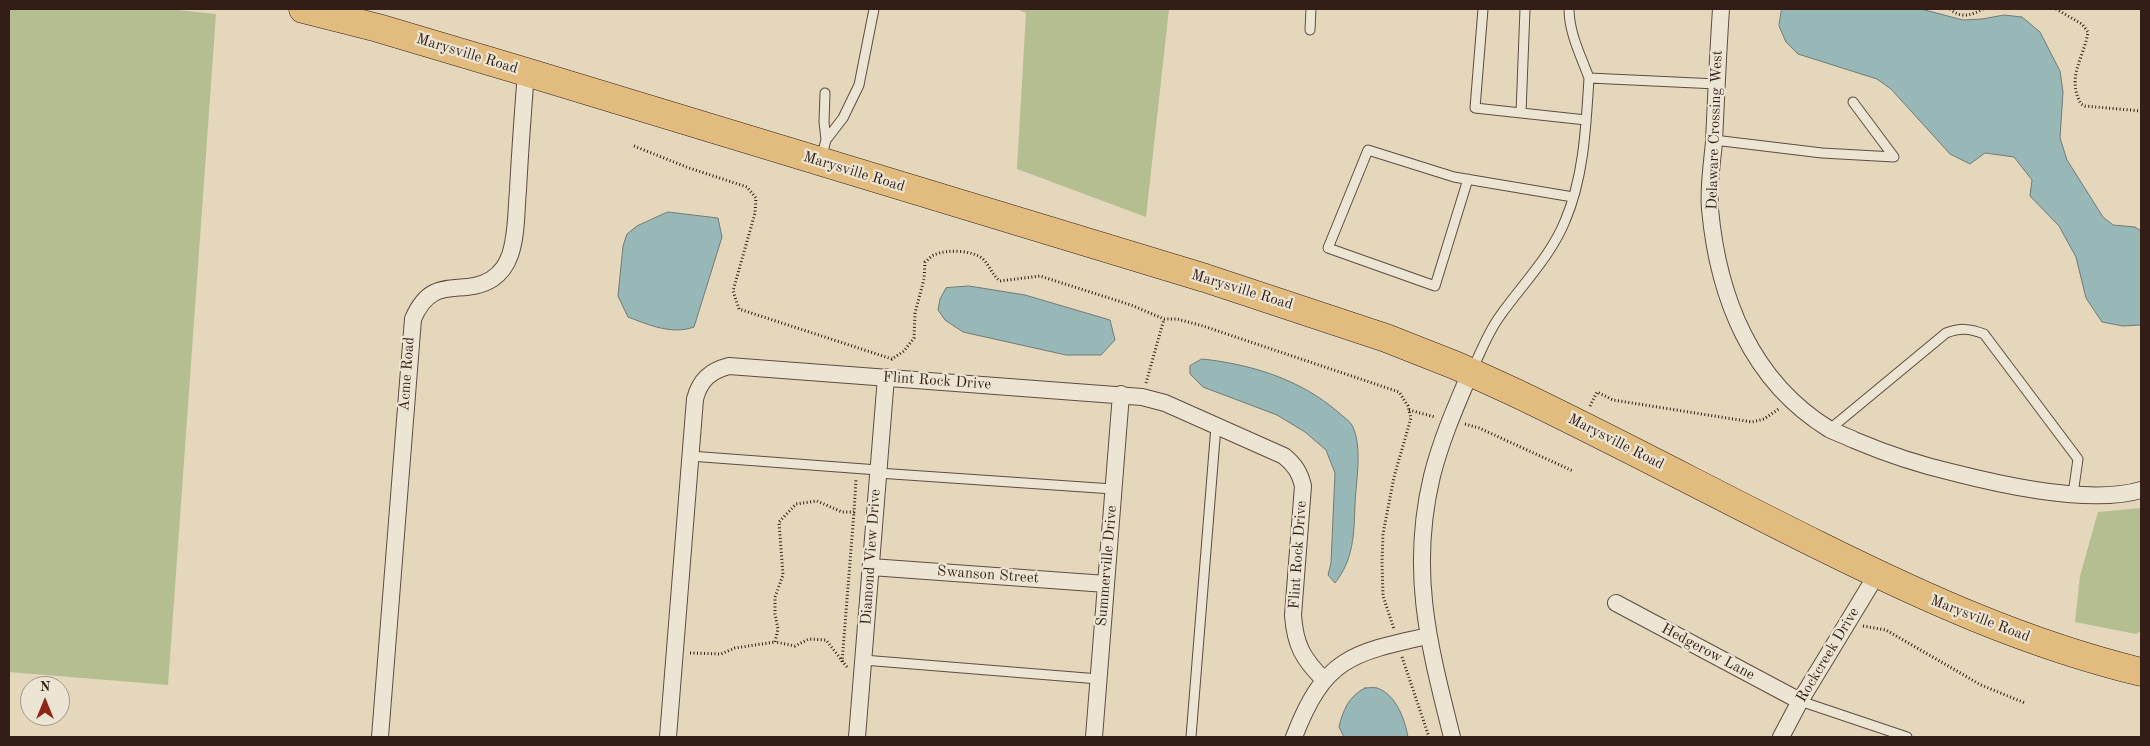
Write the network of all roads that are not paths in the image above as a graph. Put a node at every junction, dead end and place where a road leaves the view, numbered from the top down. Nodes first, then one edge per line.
1 (303, 9) edge
2 (874, 9) edge
3 (1311, 9) edge
4 (1483, 9) edge
5 (1526, 9) edge
6 (1569, 9) edge
7 (1721, 9) edge
8 (1310, 30) dead end
9 (526, 72) junction
10 (1589, 78) junction
11 (1717, 84) junction
12 (825, 93) dead end
13 (1854, 102) dead end
14 (1521, 113) junction
15 (1586, 120) junction
16 (1714, 140) junction
17 (824, 151) junction
18 (1468, 179) junction
19 (1573, 197) junction
20 (1470, 372) junction
21 (886, 377) junction
22 (1121, 394) junction
23 (1216, 426) junction
24 (1830, 429) junction
25 (690, 456) junction
26 (878, 472) junction
27 (1114, 489) junction
28 (2141, 490) edge
29 (2074, 494) junction
30 (871, 567) junction
31 (1877, 574) junction
32 (1106, 584) junction
33 (1616, 603) dead end
34 (1428, 636) junction
35 (864, 660) junction
36 (2141, 672) edge
37 (1099, 679) junction
38 (1324, 680) junction
39 (1800, 701) junction
40 (380, 737) edge
41 (668, 737) edge
42 (857, 737) edge
43 (1094, 737) edge
44 (1191, 737) edge
45 (1294, 737) edge
46 (1452, 737) edge
47 (1781, 737) edge
48 (1907, 737) edge

1 - 9 highway, Marysville Road
2 - 17 lane
3 - 8 lane
4 - 14 lane
5 - 14 lane
6 - 10 lane
7 - 11 street, Delaware Crossing West
9 - 17 highway, Marysville Road
9 - 40 street, Acme Road
10 - 11 lane
10 - 15 lane
11 - 16 street, Delaware Crossing West
12 - 17 lane
13 - 16 lane
14 - 15 lane
15 - 19 lane
16 - 24 street, Delaware Crossing West
17 - 20 highway, Marysville Road
18 - 18 lane
18 - 19 lane
19 - 20 lane
20 - 31 highway, Marysville Road
20 - 34 street
21 - 22 street, Flint Rock Drive
21 - 25 street, Flint Rock Drive
21 - 26 street, Diamond View Drive
22 - 23 street, Flint Rock Drive
22 - 27 street, Summerville Drive
23 - 38 street, Flint Rock Drive
23 - 44 lane
24 - 29 street, Delaware Crossing West
24 - 29 lane
25 - 26 lane
25 - 41 street, Flint Rock Drive
26 - 27 lane
26 - 30 street, Diamond View Drive
27 - 32 street, Summerville Drive
28 - 29 street, Delaware Crossing West
30 - 32 street, Swanson Street
30 - 35 street, Diamond View Drive
31 - 36 highway, Marysville Road
31 - 39 street, Rockcreek Drive
32 - 37 street, Summerville Drive
33 - 39 street, Hedgerow Lane
34 - 38 street
34 - 46 street
35 - 37 lane
35 - 42 street, Diamond View Drive
37 - 43 street, Summerville Drive
38 - 45 street
39 - 47 street, Rockcreek Drive
39 - 48 lane

